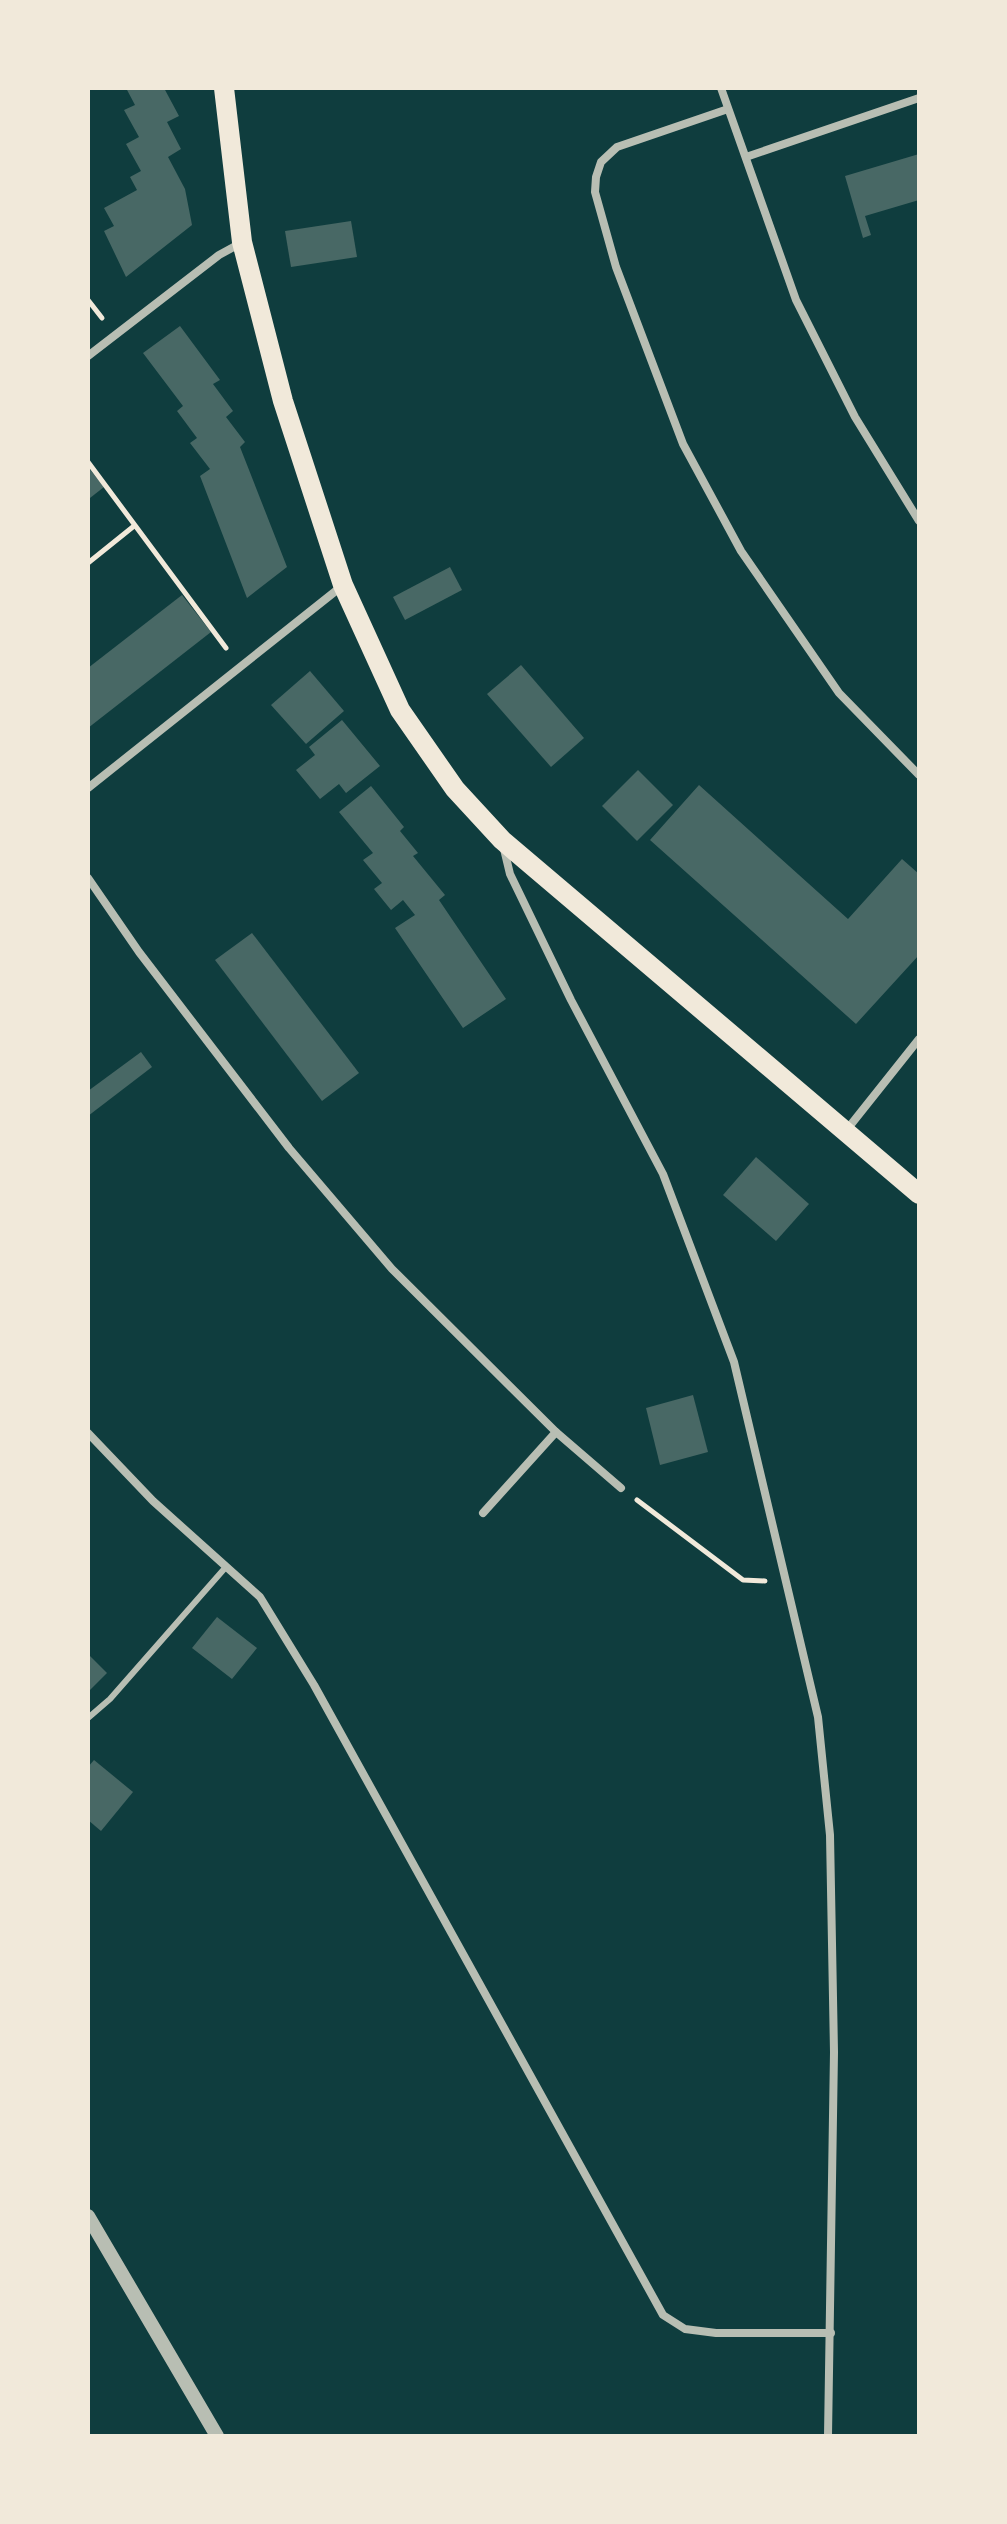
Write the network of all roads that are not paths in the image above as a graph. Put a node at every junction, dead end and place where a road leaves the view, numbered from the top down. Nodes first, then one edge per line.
1 (224, 88) edge
2 (721, 88) edge
3 (919, 98) edge
4 (728, 109) junction
5 (746, 157) junction
6 (242, 242) junction
7 (88, 356) edge
8 (919, 519) edge
9 (343, 585) junction
10 (919, 775) edge
11 (88, 788) edge
12 (502, 840) junction
13 (88, 878) edge
14 (919, 1039) edge
15 (845, 1132) junction
16 (919, 1194) edge
17 (556, 1432) junction
18 (88, 1433) edge
19 (621, 1488) road end
20 (483, 1513) dead end
21 (225, 1568) junction
22 (88, 1718) edge
23 (88, 2216) edge
24 (831, 2333) junction
25 (217, 2436) edge
26 (828, 2436) edge

1 - 6 main road
2 - 4 street
3 - 5 street
4 - 5 street
4 - 10 street
5 - 8 street
6 - 7 street
6 - 9 main road
9 - 11 street
9 - 12 main road
12 - 15 main road
12 - 24 street
13 - 17 street
14 - 15 street
15 - 16 main road
17 - 19 street
17 - 20 street
18 - 21 street
21 - 22 lane
21 - 24 street
23 - 25 street
24 - 26 street

